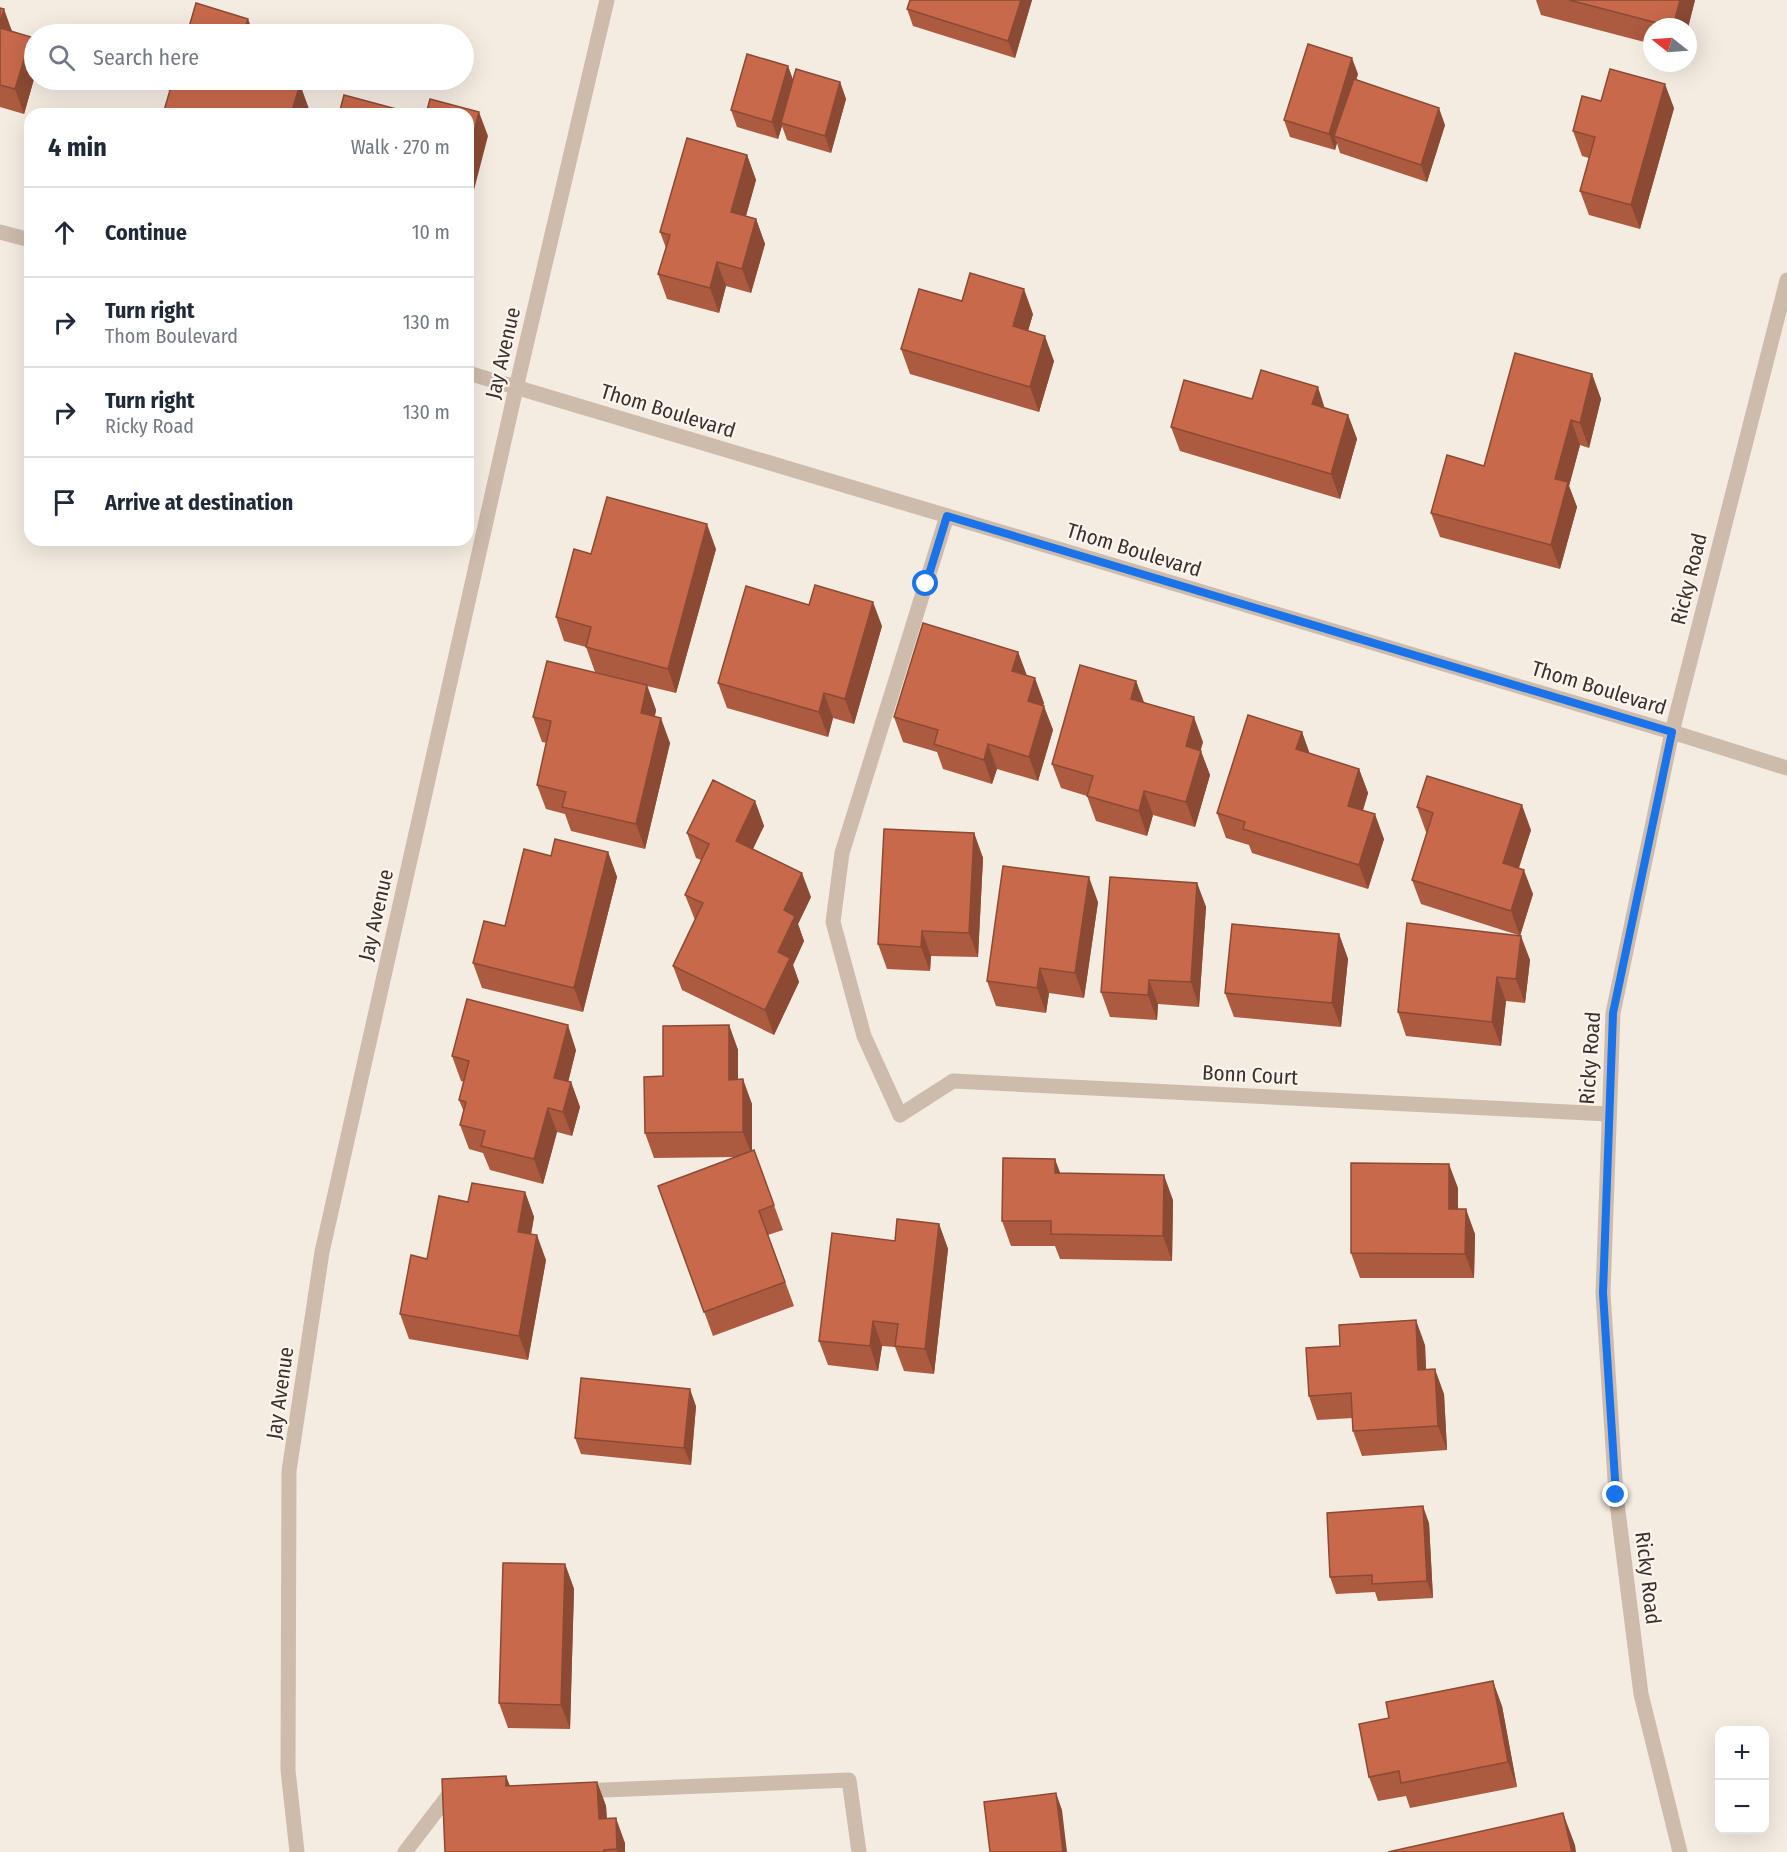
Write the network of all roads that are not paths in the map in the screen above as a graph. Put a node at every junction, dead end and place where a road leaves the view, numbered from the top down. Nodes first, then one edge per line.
1 (607, 0) edge
2 (0, 232) edge
3 (24, 238) edge
4 (1787, 280) edge
5 (474, 375) edge
6 (516, 388) junction
7 (947, 516) junction
8 (1672, 732) junction
9 (1787, 768) edge
10 (1608, 1114) junction
11 (566, 1791) edge
12 (472, 1795) edge
13 (297, 1852) edge
14 (405, 1852) edge
15 (859, 1852) edge
16 (1680, 1852) edge

1 - 6 street, Jay Avenue
2 - 3 street
4 - 8 street, Ricky Road
5 - 6 street, Thom Boulevard
6 - 7 street, Thom Boulevard
6 - 13 street, Jay Avenue
7 - 8 street, Thom Boulevard
7 - 10 street, Bonn Court
8 - 9 street, Thom Boulevard
8 - 10 street, Ricky Road
10 - 16 street, Ricky Road
11 - 15 street
12 - 14 street

